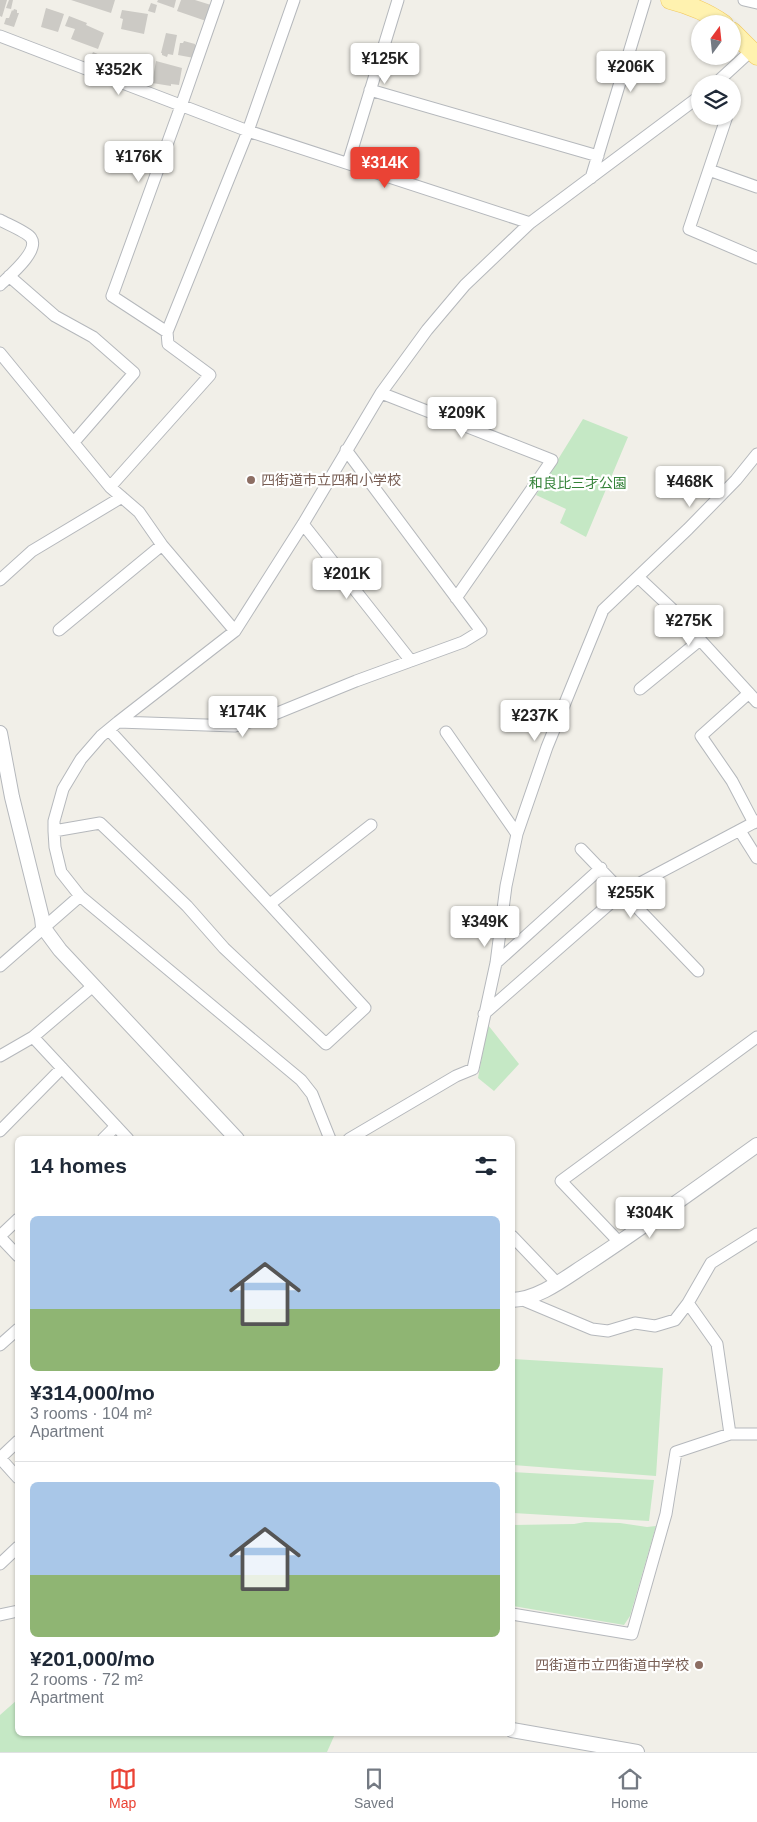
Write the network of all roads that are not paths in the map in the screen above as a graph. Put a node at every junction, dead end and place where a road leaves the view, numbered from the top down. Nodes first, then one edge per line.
1 (218, 0) edge
2 (294, 0) edge
3 (398, 0) edge
4 (645, 0) edge
5 (670, 0) edge
6 (744, 0) edge
7 (757, 2) edge
8 (701, 4) edge
9 (710, 15) edge
10 (0, 36) edge
11 (741, 39) edge
12 (754, 53) edge
13 (726, 75) edge
14 (370, 90) junction
15 (691, 103) edge
16 (181, 106) junction
17 (724, 125) edge
18 (248, 131) junction
19 (598, 156) junction
20 (348, 163) junction
21 (709, 170) junction
22 (591, 178) junction
23 (757, 187) edge
24 (0, 220) edge
25 (530, 223) junction
26 (757, 258) edge
27 (9, 276) junction
28 (0, 286) edge
29 (167, 332) junction
30 (0, 353) edge
31 (381, 393) junction
32 (74, 442) junction
33 (346, 450) junction
34 (757, 454) edge
35 (110, 486) junction
36 (122, 497) junction
37 (303, 524) junction
38 (162, 545) junction
39 (638, 577) junction
40 (0, 580) edge
41 (456, 598) junction
42 (59, 630) dead end
43 (235, 631) junction
44 (700, 640) junction
45 (411, 661) junction
46 (640, 689) dead end
47 (753, 697) edge
48 (118, 722) junction
49 (109, 730) junction
50 (446, 732) dead end
51 (0, 733) edge
52 (6, 798) edge
53 (755, 822) edge
54 (371, 825) dead end
55 (54, 831) junction
56 (740, 831) junction
57 (517, 834) junction
58 (581, 849) dead end
59 (757, 858) edge
60 (601, 868) junction
61 (623, 892) junction
62 (80, 896) junction
63 (270, 904) junction
64 (43, 927) junction
65 (496, 963) junction
66 (0, 966) edge
67 (698, 971) dead end
68 (93, 986) junction
69 (484, 1014) junction
70 (33, 1037) junction
71 (757, 1037) edge
72 (0, 1056) edge
73 (62, 1068) junction
74 (116, 1126) junction
75 (0, 1131) edge
76 (106, 1136) edge
77 (125, 1136) edge
78 (230, 1136) edge
79 (329, 1136) edge
80 (354, 1136) edge
81 (757, 1145) edge
82 (15, 1222) edge
83 (757, 1234) edge
84 (0, 1236) edge
85 (515, 1239) edge
86 (620, 1243) junction
87 (15, 1253) edge
88 (557, 1283) junction
89 (518, 1300) edge
90 (688, 1303) junction
91 (15, 1332) edge
92 (0, 1345) edge
93 (730, 1434) junction
94 (757, 1434) edge
95 (15, 1444) edge
96 (0, 1458) edge
97 (15, 1475) edge
98 (15, 1550) edge
99 (0, 1564) edge
100 (15, 1612) edge
101 (515, 1614) edge
102 (0, 1615) edge
103 (515, 1731) edge
104 (630, 1751) edge

1 - 16 street
2 - 18 street
3 - 14 street
4 - 19 street
5 - 8 main road
6 - 7 street
8 - 9 main road
10 - 16 street
11 - 12 main road
12 - 13 street
14 - 19 street
14 - 20 street
15 - 22 street
16 - 18 street
16 - 29 street
17 - 21 street
18 - 20 street
18 - 29 street
19 - 22 street
20 - 25 street
21 - 23 street
21 - 26 street
22 - 25 street
24 - 27 street
25 - 31 street
27 - 28 street
27 - 32 street
29 - 35 street
30 - 32 street
31 - 33 street
31 - 41 street
32 - 35 street
33 - 37 street
33 - 41 street
34 - 39 street
35 - 36 street
36 - 38 street
36 - 40 street
37 - 43 street
37 - 45 street
38 - 42 street
38 - 43 street
39 - 44 street
39 - 57 street
41 - 45 street
43 - 48 street
44 - 46 street
44 - 47 street
45 - 48 street
47 - 53 street
48 - 49 street
49 - 55 street
49 - 63 street
50 - 57 street
51 - 52 street
52 - 64 street
53 - 56 street
54 - 63 street
55 - 62 street
55 - 63 street
56 - 59 street
56 - 61 street
57 - 65 street
58 - 60 street
60 - 61 street
60 - 65 street
61 - 67 street
61 - 69 street
62 - 64 street
62 - 79 street
64 - 66 street
64 - 68 street
65 - 69 street
68 - 70 street
68 - 78 street
69 - 80 street
70 - 72 street
70 - 73 street
71 - 86 street
73 - 74 street
73 - 75 street
74 - 76 street
74 - 77 street
81 - 86 street
82 - 84 street
83 - 90 street
84 - 87 street
85 - 88 street
86 - 88 street
88 - 89 street
89 - 90 street
90 - 93 street
91 - 92 street
93 - 94 street
93 - 101 street
95 - 96 street
96 - 97 street
98 - 99 street
100 - 102 street
103 - 104 street

